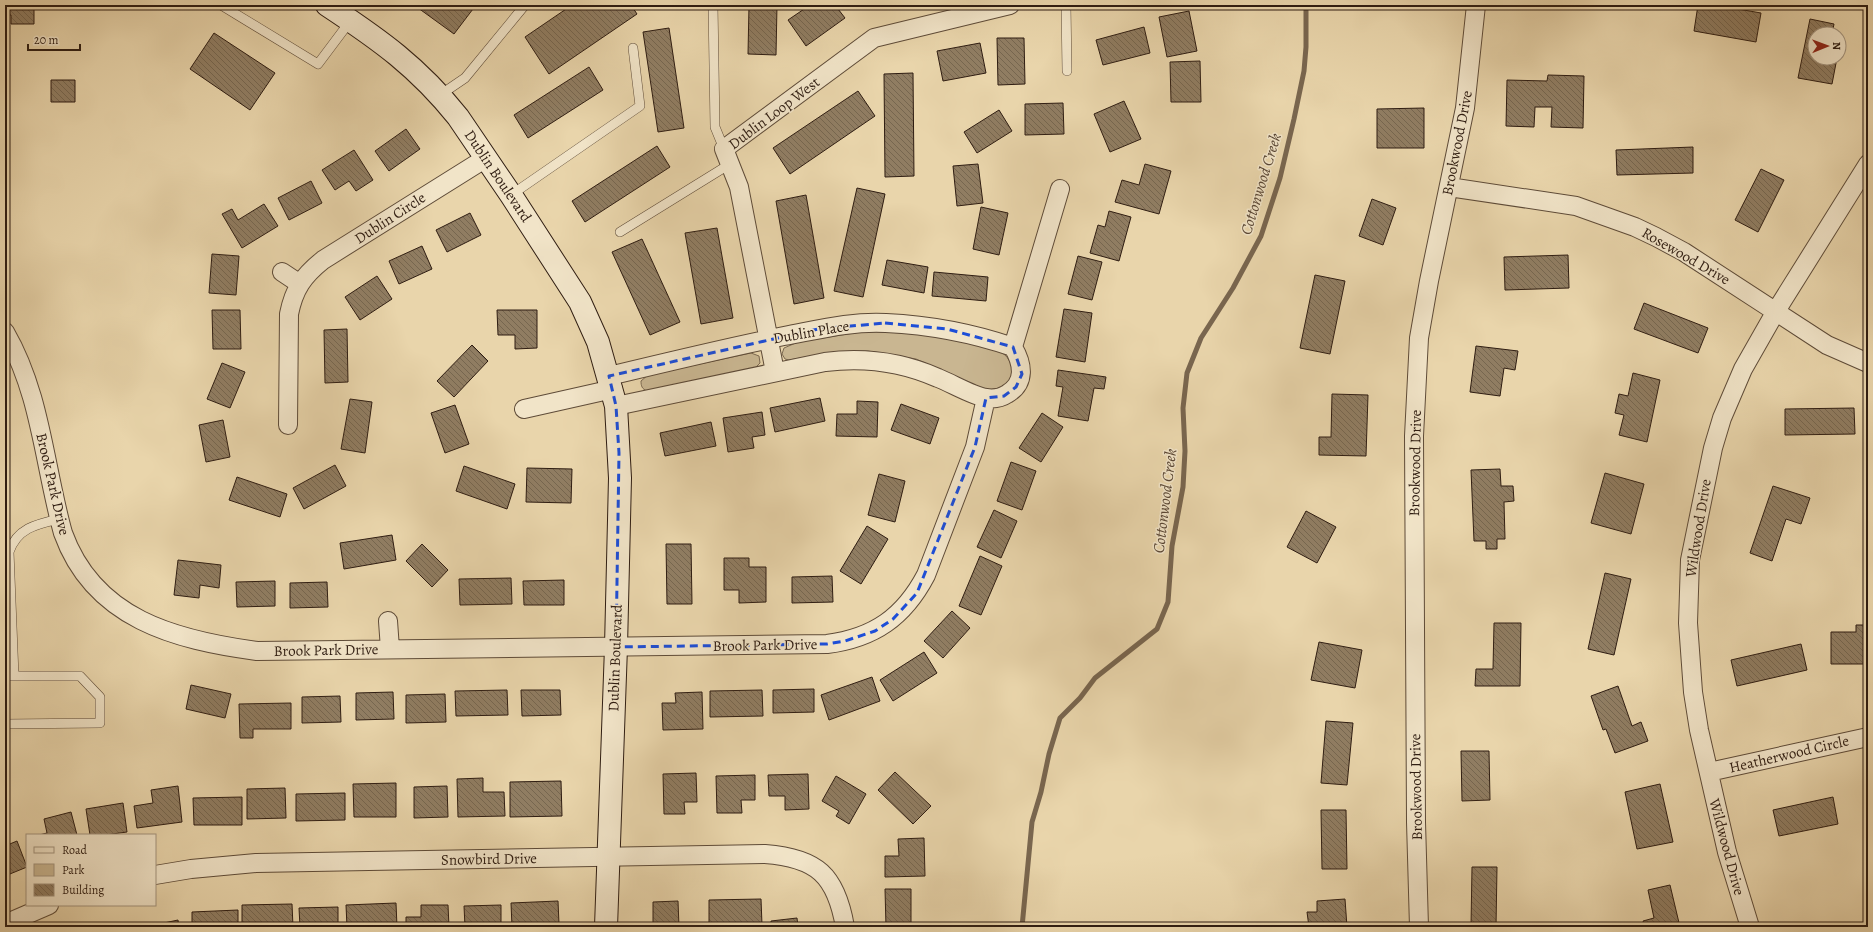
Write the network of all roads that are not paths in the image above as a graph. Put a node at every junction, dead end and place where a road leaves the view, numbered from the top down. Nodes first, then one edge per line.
1 (221, 5) edge
2 (525, 5) edge
3 (713, 5) edge
4 (1010, 5) edge
5 (1066, 5) edge
6 (1476, 5) edge
7 (332, 6) edge
8 (351, 20) junction
9 (633, 48) dead end
10 (1067, 71) dead end
11 (440, 96) junction
12 (727, 156) junction
13 (486, 158) junction
14 (1868, 164) edge
15 (1449, 187) junction
16 (1060, 189) dead end
17 (511, 195) junction
18 (620, 232) dead end
19 (282, 272) dead end
20 (300, 284) junction
21 (1776, 311) junction
22 (5, 332) edge
23 (768, 340) junction
24 (1013, 347) junction
25 (11, 356) edge
26 (1868, 363) edge
27 (775, 372) junction
28 (612, 390) junction
29 (986, 398) junction
30 (524, 409) dead end
31 (288, 425) dead end
32 (59, 519) junction
33 (388, 621) dead end
34 (616, 647) junction
35 (390, 649) junction
36 (10, 676) edge
37 (5, 724) edge
38 (1868, 737) edge
39 (1709, 772) junction
40 (608, 857) junction
41 (156, 875) edge
42 (47, 906) edge
43 (5, 924) edge
44 (606, 927) edge
45 (845, 927) edge
46 (1420, 927) edge
47 (1750, 927) edge

1 - 8 lane
2 - 11 lane
3 - 12 lane
4 - 12 street, Dublin Loop West
5 - 10 lane
6 - 15 street, Brookwood Drive
7 - 8 main road, Dublin Boulevard
8 - 11 main road, Dublin Boulevard
9 - 17 lane
11 - 13 main road, Dublin Boulevard
12 - 18 lane
12 - 23 street, Dublin Loop West
13 - 17 main road, Dublin Boulevard
13 - 20 street, Dublin Circle
14 - 21 street, Wildwood Drive
15 - 21 street, Rosewood Drive
15 - 46 street, Brookwood Drive
16 - 24 street
17 - 28 main road, Dublin Boulevard
19 - 20 street
20 - 31 street, Dublin Circle
21 - 26 street, Rosewood Drive
21 - 39 street, Wildwood Drive
22 - 25 street, Brook Park Drive
23 - 24 street, Dublin Place
23 - 27 street, Dublin Loop West
23 - 28 street, Dublin Place
24 - 29 street
25 - 32 street, Brook Park Drive
27 - 28 street
27 - 29 street
28 - 30 street
28 - 34 main road, Dublin Boulevard
29 - 34 street, Brook Park Drive
32 - 35 street, Brook Park Drive
32 - 36 lane
33 - 35 street, Brook Park Drive
34 - 35 street, Brook Park Drive
34 - 40 main road, Dublin Boulevard
36 - 37 lane
38 - 39 street, Heatherwood Circle
39 - 47 street, Wildwood Drive
40 - 41 street, Snowbird Drive
40 - 44 main road, Dublin Boulevard
40 - 45 street, Snowbird Drive
42 - 43 street

